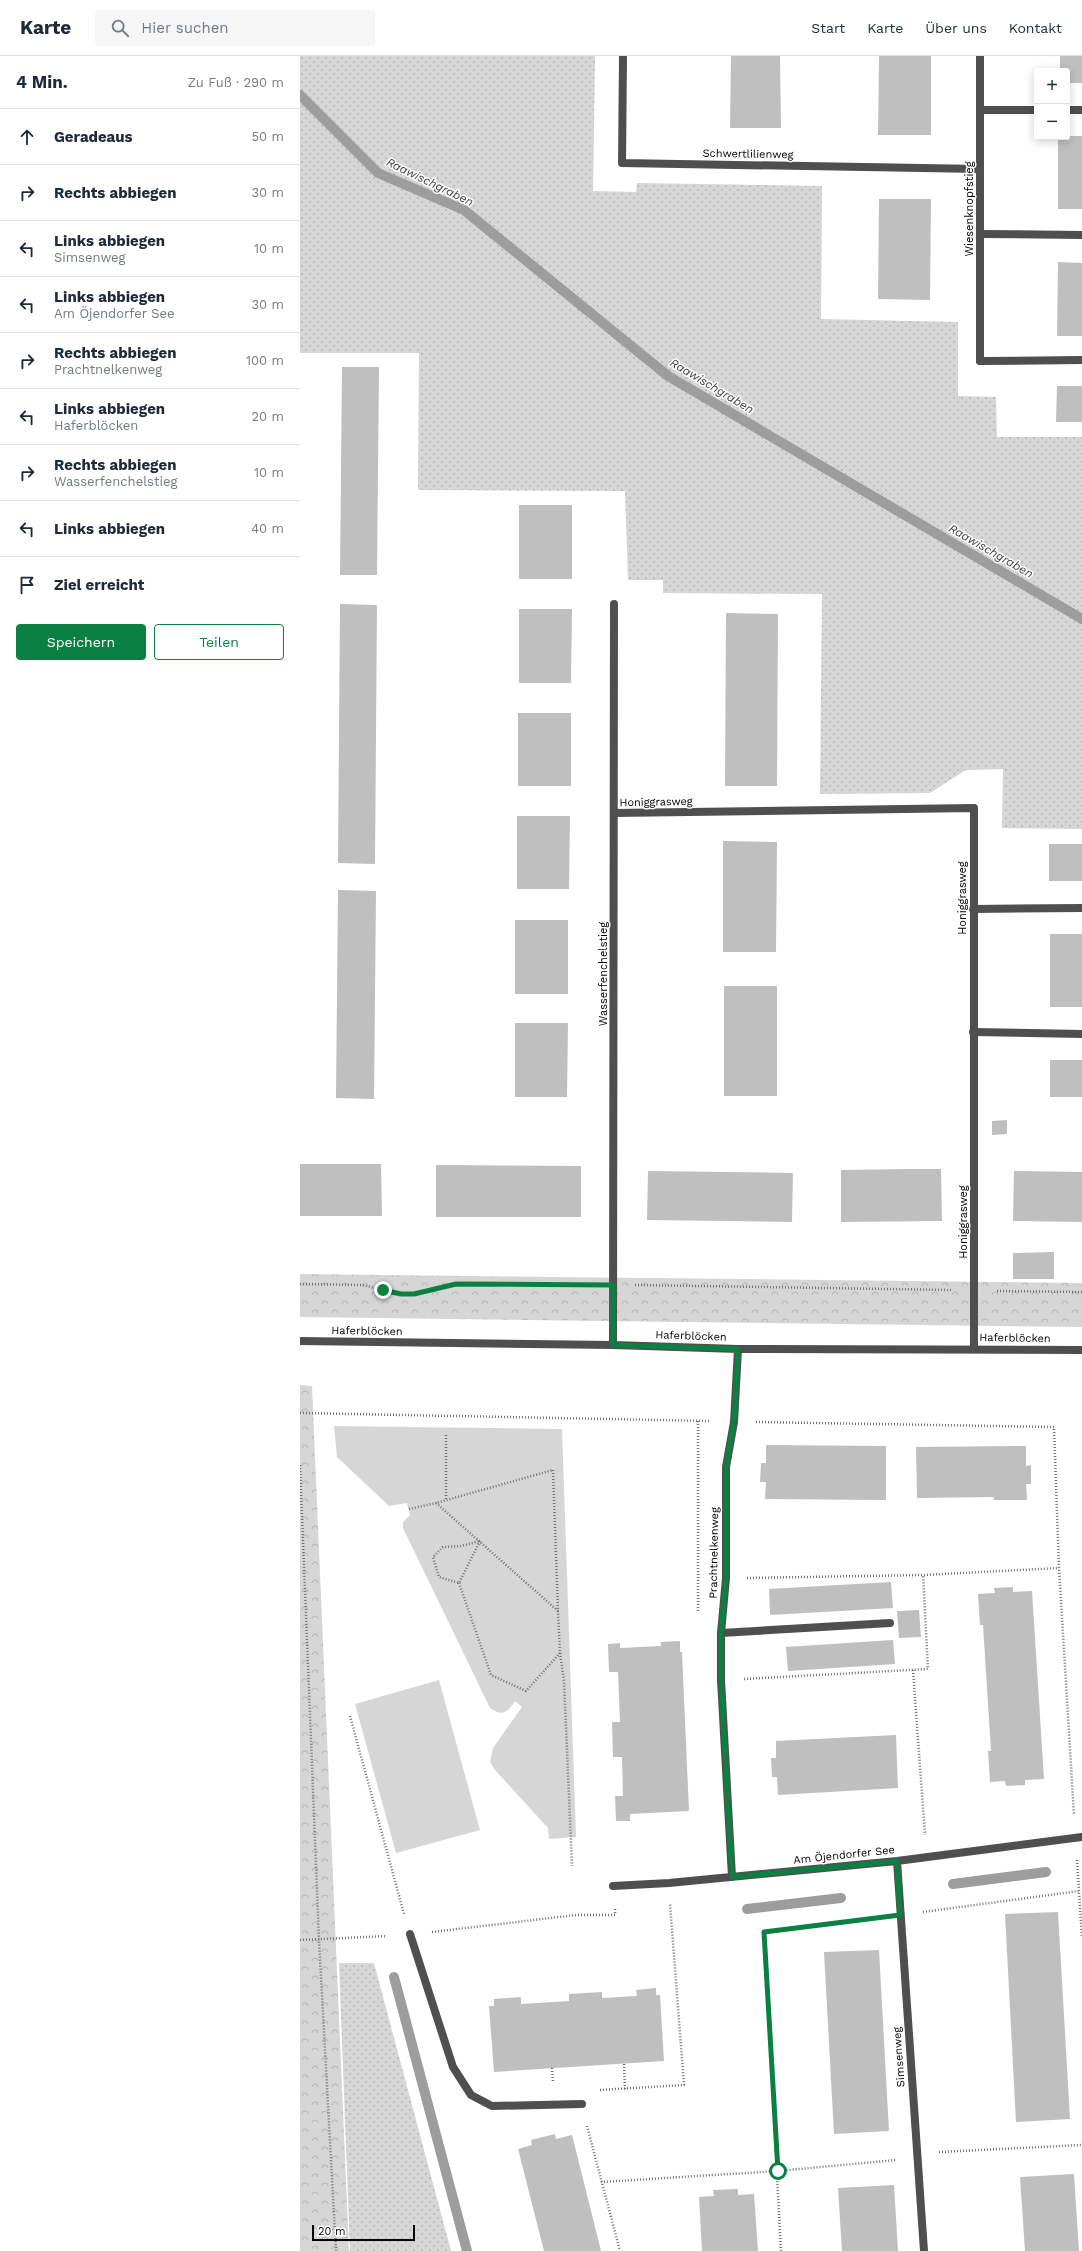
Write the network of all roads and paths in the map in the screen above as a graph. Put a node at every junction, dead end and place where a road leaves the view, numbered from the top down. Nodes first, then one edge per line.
1 (623, 56) edge
2 (980, 56) edge
3 (980, 110) junction
4 (1034, 110) edge
5 (1070, 110) edge
6 (1082, 110) edge
7 (980, 169) junction
8 (980, 234) junction
9 (1082, 235) edge
10 (1082, 360) edge
11 (614, 604) dead end
12 (614, 813) junction
13 (1082, 908) edge
14 (973, 909) junction
15 (973, 1032) junction
16 (1082, 1034) edge
17 (300, 1284) edge
18 (613, 1285) junction
19 (973, 1290) junction
20 (1082, 1292) edge
21 (300, 1341) edge
22 (613, 1345) junction
23 (738, 1349) junction
24 (974, 1349) junction
25 (1082, 1350) edge
26 (300, 1413) edge
27 (734, 1422) junction
28 (446, 1434) dead end
29 (300, 1465) edge
30 (446, 1499) junction
31 (436, 1503) junction
32 (409, 1509) dead end
33 (480, 1541) junction
34 (1059, 1568) junction
35 (923, 1575) junction
36 (726, 1578) junction
37 (460, 1583) junction
38 (558, 1611) junction
39 (890, 1623) dead end
40 (721, 1633) junction
41 (560, 1653) junction
42 (913, 1670) junction
43 (721, 1680) junction
44 (350, 1716) dead end
45 (1079, 1837) edge
46 (927, 1858) junction
47 (897, 1861) junction
48 (572, 1866) dead end
49 (732, 1877) junction
50 (669, 1883) junction
51 (613, 1886) joint
52 (1079, 1891) junction
53 (900, 1915) junction
54 (410, 1934) junction
55 (1082, 1938) edge
56 (300, 1940) edge
57 (320, 1940) junction
58 (624, 2064) dead end
59 (552, 2068) dead end
60 (553, 2087) dead end
61 (625, 2089) junction
62 (582, 2104) junction
63 (1082, 2144) edge
64 (917, 2156) junction
65 (778, 2171) junction
66 (601, 2182) junction
67 (336, 2251) edge
68 (620, 2251) edge
69 (782, 2251) edge
70 (924, 2251) edge

1 - 7 street, Schwertlilienweg
2 - 3 street, Wiesenknopfstieg
3 - 4 street
3 - 7 street, Wiesenknopfstieg
5 - 6 street
7 - 8 street, Wiesenknopfstieg
8 - 9 street
8 - 10 street, Wiesenknopfstieg
11 - 12 street, Wasserfenchelstieg
12 - 14 street, Honiggrasweg
12 - 18 street, Wasserfenchelstieg
13 - 14 street
14 - 15 street, Honiggrasweg
15 - 16 street
15 - 19 street, Honiggrasweg
17 - 18 path
18 - 19 path
18 - 22 street, Wasserfenchelstieg
19 - 20 path
19 - 24 street, Honiggrasweg
21 - 22 street, Haferblöcken
22 - 23 street, Haferblöcken
23 - 24 street, Haferblöcken
23 - 27 street, Prachtnelkenweg
24 - 25 street, Haferblöcken
26 - 27 path
27 - 34 path
27 - 36 street, Prachtnelkenweg
28 - 30 path
29 - 57 path
30 - 31 path
30 - 38 path
31 - 32 path
31 - 33 path
33 - 37 path
33 - 37 path
33 - 38 path
34 - 35 path
34 - 45 path
35 - 36 path
35 - 42 path
36 - 40 street, Prachtnelkenweg
37 - 41 path
38 - 41 path
39 - 40 street
40 - 43 street, Prachtnelkenweg
41 - 48 path
42 - 43 path
42 - 46 path
43 - 49 street, Prachtnelkenweg
44 - 54 path
45 - 46 street, Am Öjendorfer See
45 - 52 path
46 - 47 street, Am Öjendorfer See
47 - 49 street, Am Öjendorfer See
47 - 53 street, Simsenweg
49 - 50 street, Am Öjendorfer See
50 - 51 street, Am Öjendorfer See
50 - 61 path
51 - 54 path
52 - 53 path
52 - 55 path
53 - 64 street, Simsenweg
53 - 65 path
54 - 57 path
54 - 62 street
56 - 57 path
57 - 67 path
58 - 61 path
59 - 60 path
61 - 62 path
62 - 66 path
63 - 64 path
64 - 65 path
64 - 70 street, Simsenweg
65 - 66 path
65 - 69 path
66 - 68 path

